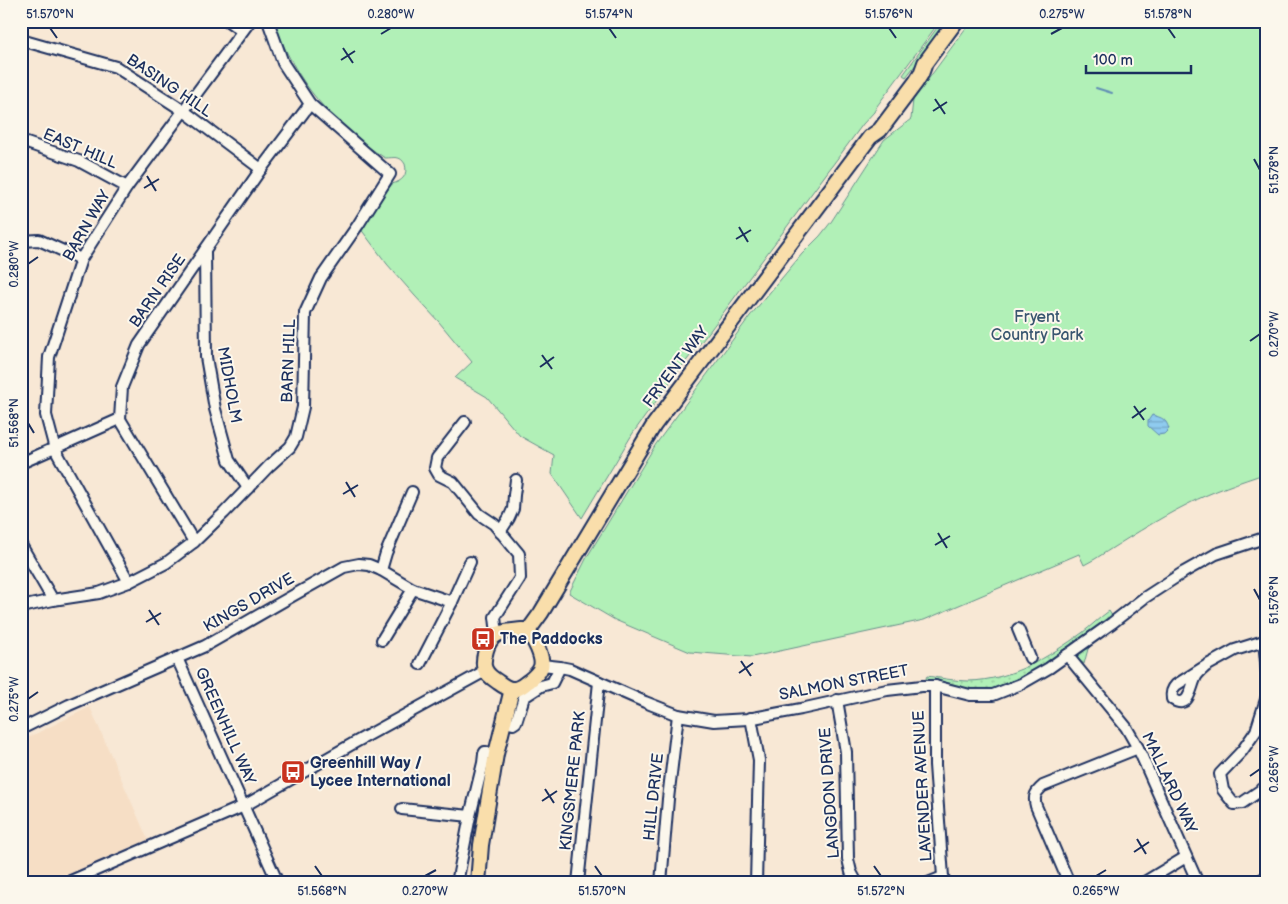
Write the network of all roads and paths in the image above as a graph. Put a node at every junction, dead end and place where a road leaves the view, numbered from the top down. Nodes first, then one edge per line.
1 (228, 21) edge
2 (250, 21) edge
3 (268, 21) edge
4 (956, 21) edge
5 (242, 31) junction
6 (21, 40) edge
7 (310, 104) junction
8 (184, 111) junction
9 (21, 141) edge
10 (261, 169) junction
11 (127, 187) junction
12 (21, 241) edge
13 (205, 250) junction
14 (81, 260) junction
15 (120, 419) junction
16 (465, 422) dead end
17 (55, 448) junction
18 (21, 463) edge
19 (516, 480) dead end
20 (248, 488) junction
21 (412, 492) dead end
22 (500, 532) junction
23 (1267, 537) edge
24 (194, 542) junction
25 (21, 545) edge
26 (470, 562) dead end
27 (380, 570) junction
28 (129, 582) junction
29 (413, 590) junction
30 (53, 600) junction
31 (452, 602) junction
32 (21, 607) edge
33 (1018, 629) dead end
34 (528, 631) junction
35 (496, 634) junction
36 (382, 640) dead end
37 (1265, 640) edge
38 (1067, 655) junction
39 (178, 658) junction
40 (1030, 658) dead end
41 (420, 664) dead end
42 (542, 665) junction
43 (1206, 666) dead end
44 (560, 667) junction
45 (485, 671) junction
46 (1267, 673) edge
47 (599, 682) junction
48 (934, 686) junction
49 (512, 689) junction
50 (1267, 696) edge
51 (837, 700) junction
52 (678, 715) junction
53 (751, 718) junction
54 (505, 722) junction
55 (21, 729) edge
56 (1138, 748) junction
57 (496, 754) junction
58 (1267, 786) edge
59 (244, 806) junction
60 (402, 809) dead end
61 (470, 816) junction
62 (1186, 857) junction
63 (1267, 876) edge
64 (944, 880) edge
65 (66, 883) edge
66 (278, 883) edge
67 (457, 883) edge
68 (478, 883) edge
69 (578, 883) edge
70 (661, 883) edge
71 (756, 883) edge
72 (857, 883) edge
73 (928, 883) edge
74 (1069, 883) edge
75 (1143, 883) edge
76 (1198, 883) edge
77 (1258, 883) edge

1 - 5 street
2 - 5 street, BARN WAY
3 - 7 street, BARN HILL
4 - 34 main road, FRYENT WAY
5 - 8 street, BARN WAY
6 - 8 street, BASING HILL
7 - 10 street, BARN RISE
7 - 20 street, BARN HILL
8 - 10 street, BASING HILL
8 - 11 street, BARN WAY
9 - 11 street, EAST HILL
10 - 13 street, BARN RISE
11 - 14 street, BARN WAY
12 - 14 street
13 - 15 street, BARN RISE
13 - 20 street, MIDHOLM
14 - 17 street, BARN WAY
15 - 17 street
15 - 24 street
16 - 22 street
17 - 18 street
17 - 28 street, BARN WAY
19 - 22 street
20 - 24 street, BARN HILL
21 - 27 street
22 - 35 street
23 - 38 street, SALMON STREET
24 - 28 street, BARN HILL
25 - 30 street
26 - 31 street
27 - 29 street, KINGS DRIVE
27 - 39 street, KINGS DRIVE
28 - 30 street, BARN HILL
29 - 31 street, KINGS DRIVE
29 - 36 street
30 - 32 street, BARN HILL
31 - 41 street
33 - 40 street
34 - 35 main road
34 - 42 main road
35 - 45 main road
37 - 43 street
37 - 46 street
38 - 48 street, SALMON STREET
38 - 56 street, MALLARD WAY
39 - 55 street, KINGS DRIVE
39 - 59 street, GREENHILL WAY
42 - 44 street, SALMON STREET
42 - 49 main road
44 - 47 street, SALMON STREET
44 - 54 street
45 - 49 main road
45 - 59 street
47 - 52 street, SALMON STREET
47 - 69 street, KINGSMERE PARK
48 - 51 street, SALMON STREET
48 - 64 street, LAVENDER AVENUE
49 - 54 main road
50 - 58 street
51 - 53 street, SALMON STREET
51 - 72 street, LANGDON DRIVE
52 - 53 street, SALMON STREET
52 - 70 street, HILL DRIVE
53 - 71 street
54 - 57 main road
56 - 62 street, MALLARD WAY
56 - 74 street
57 - 61 street
57 - 68 main road
59 - 65 street
59 - 66 street, GREENHILL WAY
60 - 61 street
61 - 67 street
62 - 75 street
62 - 76 street, MALLARD WAY
63 - 77 street
64 - 73 street

